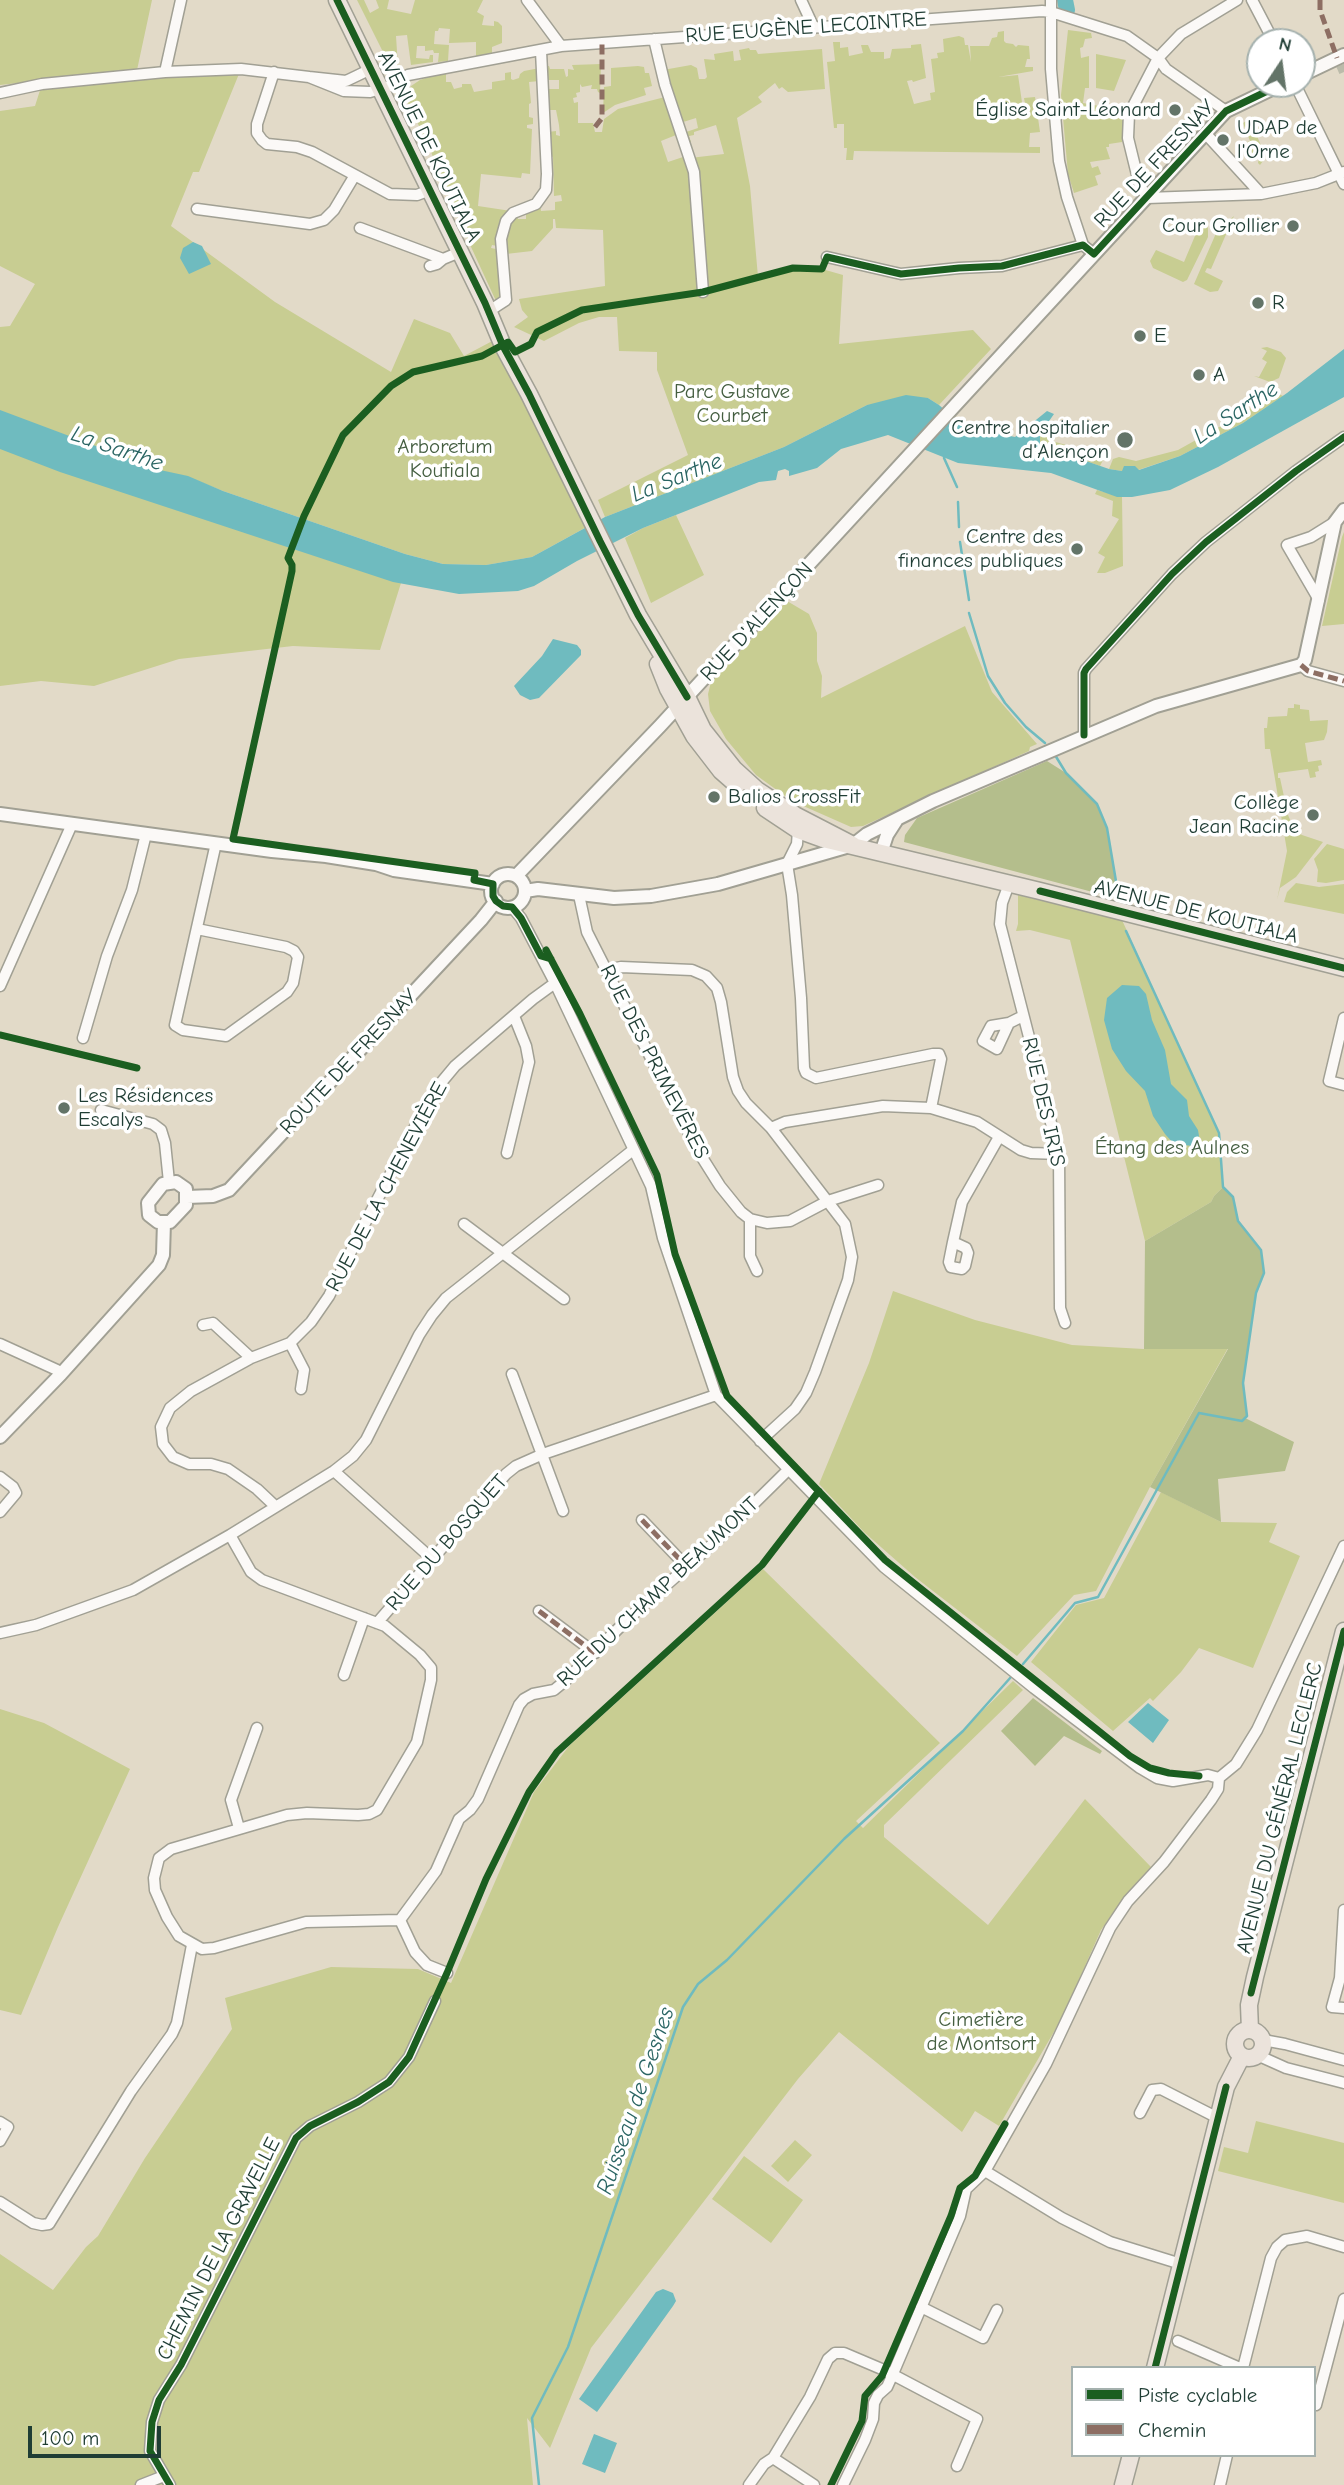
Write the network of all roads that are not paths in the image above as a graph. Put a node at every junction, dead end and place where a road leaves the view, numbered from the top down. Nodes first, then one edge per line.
1 (181, 0) edge
2 (337, 0) edge
3 (527, 0) edge
4 (802, 0) edge
5 (1051, 0) edge
6 (1237, 0) edge
7 (1265, 0) edge
8 (1254, 4) edge
9 (1051, 12) junction
10 (814, 28) junction
11 (1267, 28) edge
12 (654, 39) junction
13 (561, 46) junction
14 (541, 51) junction
15 (1158, 58) junction
16 (1341, 59) edge
17 (371, 69) junction
18 (1316, 69) edge
19 (165, 72) junction
20 (274, 72) junction
21 (309, 76) junction
22 (381, 91) junction
23 (0, 93) edge
24 (1253, 98) edge
25 (1302, 98) edge
26 (1226, 111) junction
27 (1206, 134) junction
28 (355, 175) junction
29 (1343, 177) edge
30 (430, 190) junction
31 (1262, 194) junction
32 (1147, 198) junction
33 (197, 209) dead end
34 (360, 228) dead end
35 (1083, 245) junction
36 (460, 252) junction
37 (1094, 254) junction
38 (827, 257) dead end
39 (443, 259) junction
40 (429, 266) dead end
41 (704, 292) dead end
42 (489, 310) junction
43 (1344, 437) edge
44 (908, 457) joint
45 (1344, 510) edge
46 (1335, 522) junction
47 (1319, 600) junction
48 (1301, 665) junction
49 (1344, 681) edge
50 (682, 702) junction
51 (1084, 735) junction
52 (0, 814) edge
53 (896, 821) junction
54 (72, 824) junction
55 (798, 830) junction
56 (146, 834) junction
57 (216, 843) junction
58 (853, 845) junction
59 (881, 853) junction
60 (787, 864) junction
61 (516, 876) junction
62 (493, 884) junction
63 (1009, 884) junction
64 (525, 891) junction
65 (579, 895) junction
66 (496, 901) junction
67 (512, 907) junction
68 (197, 929) junction
69 (0, 959) edge
70 (11, 963) junction
71 (1344, 968) edge
72 (606, 970) junction
73 (555, 984) junction
74 (0, 986) edge
75 (514, 1016) junction
76 (1023, 1016) junction
77 (1344, 1018) edge
78 (1009, 1023) dead end
79 (83, 1038) dead end
80 (1344, 1085) edge
81 (931, 1108) junction
82 (101, 1110) dead end
83 (771, 1128) junction
84 (999, 1137) junction
85 (633, 1150) junction
86 (507, 1153) dead end
87 (1059, 1154) junction
88 (169, 1182) junction
89 (878, 1185) dead end
90 (187, 1197) junction
91 (828, 1201) junction
92 (750, 1219) junction
93 (164, 1222) junction
94 (464, 1224) dead end
95 (953, 1242) dead end
96 (504, 1252) junction
97 (757, 1271) dead end
98 (564, 1299) dead end
99 (1065, 1323) dead end
100 (203, 1325) dead end
101 (290, 1343) junction
102 (0, 1345) edge
103 (251, 1358) junction
104 (61, 1374) junction
105 (512, 1374) dead end
106 (301, 1389) dead end
107 (716, 1395) junction
108 (0, 1437) edge
109 (760, 1441) junction
110 (543, 1454) junction
111 (788, 1470) junction
112 (334, 1471) junction
113 (0, 1477) edge
114 (275, 1506) junction
115 (563, 1511) dead end
116 (0, 1512) edge
117 (642, 1520) dead end
118 (230, 1535) junction
119 (1344, 1546) edge
120 (431, 1558) junction
121 (687, 1567) junction
122 (539, 1611) dead end
123 (364, 1618) junction
124 (377, 1623) junction
125 (0, 1633) edge
126 (1343, 1642) edge
127 (594, 1653) junction
128 (344, 1675) dead end
129 (257, 1728) dead end
130 (1219, 1778) junction
131 (239, 1828) junction
132 (1344, 1910) edge
133 (400, 1920) junction
134 (192, 1945) junction
135 (447, 1973) dead end
136 (1341, 1984) edge
137 (435, 2001) dead end
138 (1344, 2008) edge
139 (1250, 2029) junction
140 (1254, 2050) junction
141 (1344, 2060) edge
142 (1344, 2082) edge
143 (1140, 2113) dead end
144 (1218, 2118) junction
145 (0, 2122) edge
146 (0, 2141) edge
147 (985, 2171) junction
148 (0, 2202) edge
149 (1344, 2247) edge
150 (1181, 2264) junction
151 (1344, 2299) edge
152 (920, 2307) junction
153 (997, 2310) dead end
154 (1341, 2330) edge
155 (1178, 2341) dead end
156 (1156, 2366) edge
157 (1236, 2366) edge
158 (1242, 2366) edge
159 (892, 2376) junction
160 (1316, 2401) edge
161 (1130, 2457) edge
162 (1227, 2457) edge
163 (773, 2458) junction
164 (957, 2466) dead end
165 (167, 2480) edge
166 (141, 2485) edge
167 (749, 2485) edge
168 (814, 2485) edge
169 (844, 2485) edge
170 (1123, 2485) edge
171 (1220, 2485) edge

1 - 19 street
2 - 17 main road, AVENUE DE KOUTIALA
3 - 13 street
4 - 10 street
5 - 9 street
6 - 15 street
7 - 8 street
8 - 11 street
9 - 10 street, RUE EUGÈNE LECOINTRE
9 - 15 street
9 - 35 street
10 - 12 street, RUE EUGÈNE LECOINTRE
12 - 13 street, RUE EUGÈNE LECOINTRE
12 - 41 street
13 - 14 street, RUE EUGÈNE LECOINTRE
14 - 22 street, RUE EUGÈNE LECOINTRE
14 - 42 street
15 - 26 street
15 - 32 street
16 - 18 street
17 - 21 street
17 - 22 main road, AVENUE DE KOUTIALA
19 - 20 street
19 - 23 street
20 - 21 street
20 - 28 street
21 - 22 street
22 - 30 main road, AVENUE DE KOUTIALA
24 - 26 street, RUE DE FRESNAY
25 - 29 street
26 - 27 street, RUE DE FRESNAY
27 - 31 street
27 - 32 street, RUE DE FRESNAY
28 - 30 street
28 - 33 street
29 - 31 street
30 - 36 main road, AVENUE DE KOUTIALA
31 - 32 street
32 - 37 street, RUE DE FRESNAY
34 - 39 street
35 - 37 street
35 - 38 street
36 - 39 street
36 - 42 main road, AVENUE DE KOUTIALA
37 - 44 street, RUE DE FRESNAY
39 - 40 street
42 - 50 main road, AVENUE DE KOUTIALA
43 - 51 street
44 - 50 street, RUE D'ALENÇON
45 - 46 street
46 - 47 street
46 - 47 street
47 - 48 street
48 - 49 street
48 - 51 street
50 - 55 main road, AVENUE DE KOUTIALA
50 - 58 main road, AVENUE DE KOUTIALA
50 - 61 street, RUE D'ALENÇON
51 - 53 street
52 - 54 street
53 - 58 street
53 - 59 street
54 - 56 street
54 - 70 street
55 - 58 main road, AVENUE DE KOUTIALA
55 - 60 street
56 - 57 street
56 - 79 street
57 - 62 street
57 - 68 street
58 - 59 main road, AVENUE DE KOUTIALA
58 - 60 street
59 - 63 main road, AVENUE DE KOUTIALA
60 - 65 street
60 - 81 street
61 - 62 street
61 - 64 street
62 - 66 street
63 - 71 main road, AVENUE DE KOUTIALA
63 - 76 street, RUE DES IRIS
64 - 65 street
64 - 67 street
65 - 72 street, RUE DES PRIMEVÈRES
66 - 67 street
66 - 90 street, ROUTE DE FRESNAY
67 - 73 street
68 - 68 street
69 - 70 street
70 - 74 street
72 - 83 street
72 - 92 street, RUE DES PRIMEVÈRES
73 - 75 street, RUE DE LA CHENEVIÈRE
73 - 85 street
75 - 86 street
75 - 101 street, RUE DE LA CHENEVIÈRE
76 - 78 street
76 - 87 street, RUE DES IRIS
77 - 80 street
81 - 83 street
81 - 84 street
82 - 88 street
83 - 91 street
84 - 87 street
84 - 95 street
85 - 96 street
85 - 107 street
87 - 99 street, RUE DES IRIS
88 - 90 street
88 - 93 street
89 - 91 street
90 - 93 street
91 - 92 street
91 - 109 street
92 - 97 street
93 - 104 street
94 - 96 street
96 - 98 street
96 - 112 street
100 - 103 street
101 - 103 street, RUE DE LA CHENEVIÈRE
101 - 106 street
102 - 104 street
103 - 114 street, RUE DE LA CHENEVIÈRE
104 - 108 street
105 - 110 street
107 - 109 street
107 - 110 street, RUE DU BOSQUET
109 - 111 street
110 - 115 street
110 - 120 street, RUE DU BOSQUET
111 - 121 street, RUE DU CHAMP BEAUMONT
111 - 130 street
112 - 114 street
112 - 120 street
113 - 116 street
114 - 118 street
117 - 121 street
118 - 123 street
118 - 125 street
119 - 130 street
120 - 124 street, RUE DU BOSQUET
121 - 127 street, RUE DU CHAMP BEAUMONT
122 - 127 street
123 - 124 street
123 - 128 street
124 - 131 street
126 - 139 main road, AVENUE DU GÉNÉRAL LECLERC
127 - 133 street, RUE DU CHAMP BEAUMONT
129 - 131 street
130 - 147 street
131 - 134 street
132 - 136 street
133 - 134 street
133 - 135 street
134 - 148 street
136 - 138 street
137 - 165 street, CHEMIN DE LA GRAVELLE
139 - 140 main road
139 - 140 main road, AVENUE DU GÉNÉRAL LECLERC
140 - 141 street
140 - 142 street
140 - 144 main road
143 - 144 street
144 - 150 main road
145 - 146 street
147 - 150 street
147 - 152 street
149 - 158 street
150 - 156 main road
151 - 154 street
152 - 153 street
152 - 159 street
154 - 160 street
155 - 157 street
159 - 163 street
159 - 164 street
159 - 169 street
161 - 170 main road
162 - 171 street
163 - 167 street
163 - 168 street
165 - 166 street

